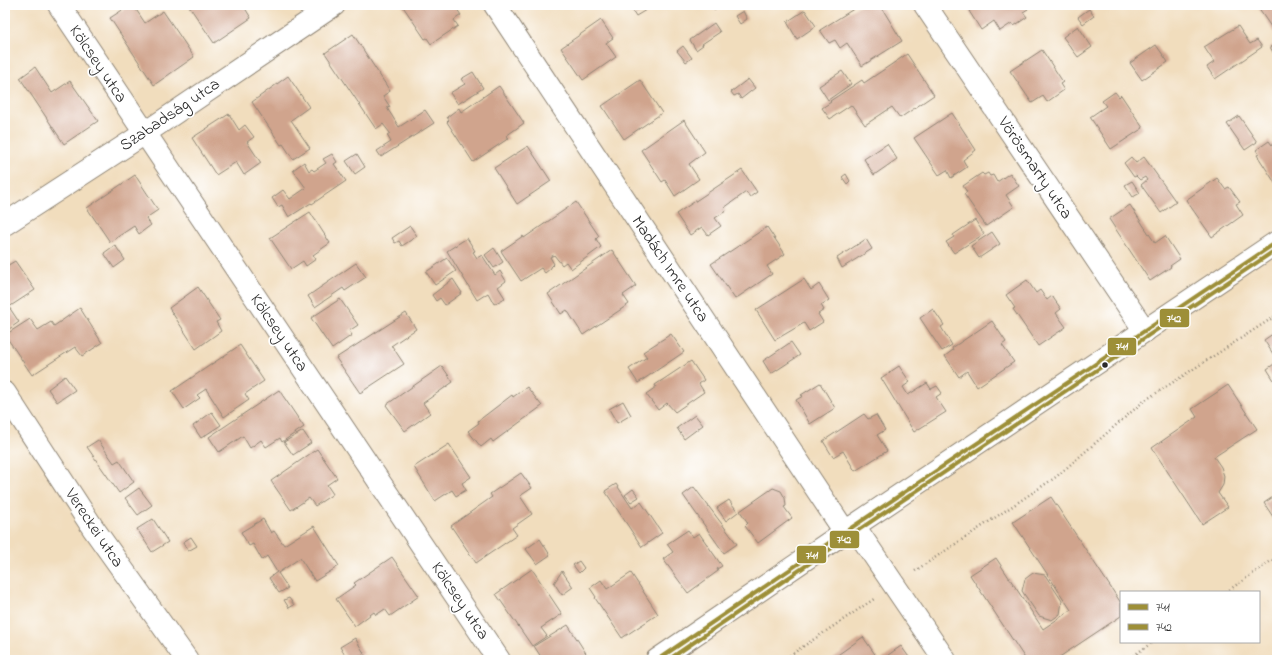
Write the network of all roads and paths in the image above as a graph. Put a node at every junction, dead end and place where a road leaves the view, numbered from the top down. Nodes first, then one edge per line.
1 (59, 5) edge
2 (334, 5) edge
3 (495, 5) edge
4 (925, 5) edge
5 (144, 133) junction
6 (5, 224) edge
7 (1277, 242) edge
8 (1277, 315) edge
9 (1145, 331) junction
10 (5, 393) edge
11 (849, 529) junction
12 (1277, 557) edge
13 (894, 585) junction
14 (1227, 591) edge
15 (1152, 643) edge
16 (187, 660) edge
17 (499, 660) edge
18 (657, 660) edge
19 (783, 660) edge
20 (945, 660) edge
21 (1127, 660) edge

1 - 5 street, Kölcsey utca
2 - 5 street, Szabadság utca
3 - 11 street, Madách Imre utca
4 - 9 street, Vörösmarty utca
5 - 6 street, Szabadság utca
5 - 17 street, Kölcsey utca
7 - 9 street
8 - 13 path
9 - 11 street
10 - 16 street, Vereckei utca
11 - 13 street, Madách Imre utca
11 - 18 street
12 - 14 path
13 - 19 path
13 - 20 street, Madách Imre utca
15 - 21 path

